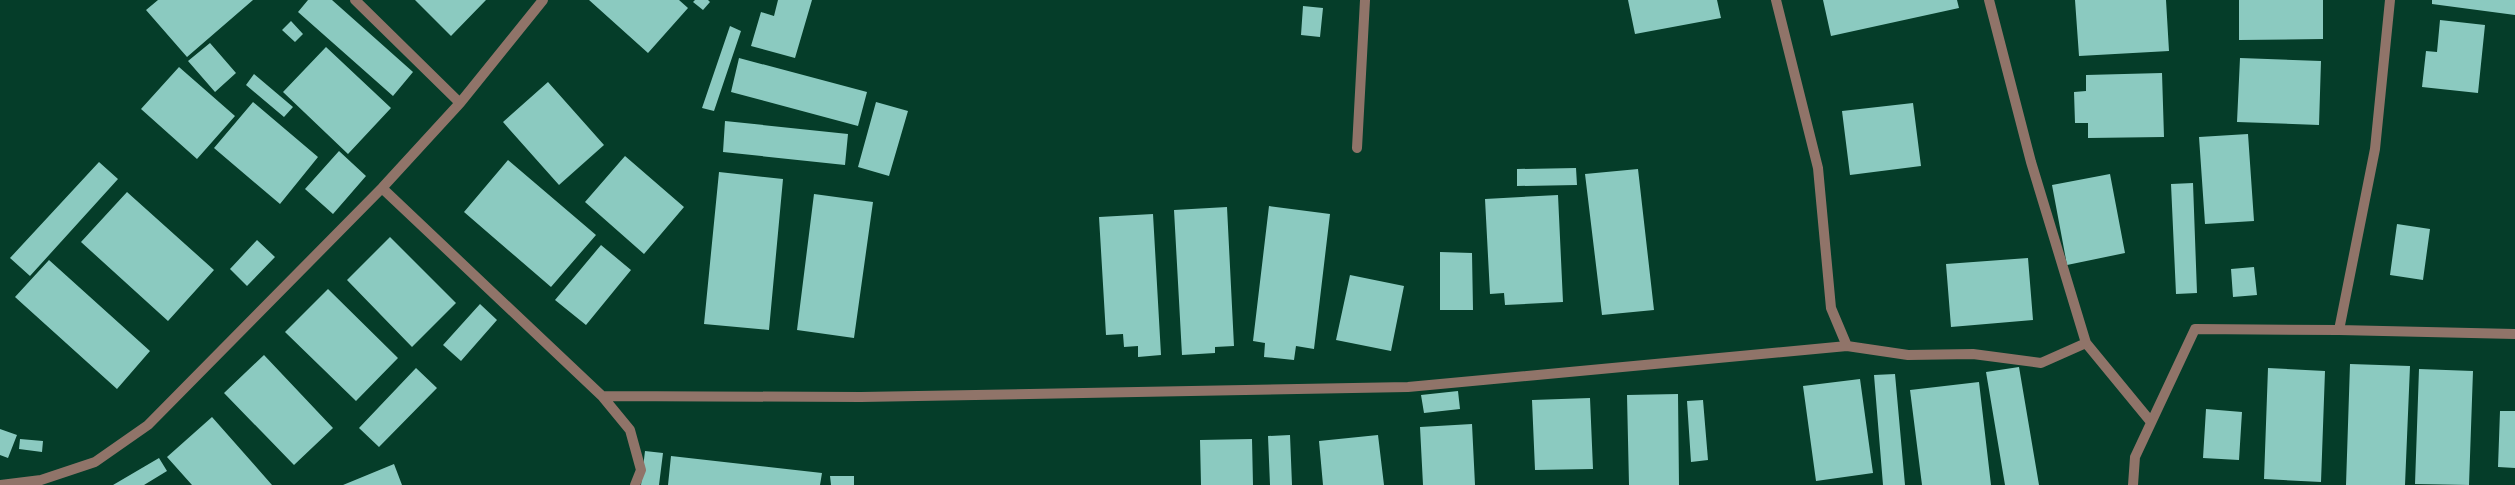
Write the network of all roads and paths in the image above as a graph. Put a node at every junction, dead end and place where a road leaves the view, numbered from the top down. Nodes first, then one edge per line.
1 (355, 0) edge
2 (544, 0) edge
3 (1365, 0) edge
4 (1776, 0) edge
5 (1989, 0) edge
6 (2390, 0) edge
7 (460, 102) junction
8 (1357, 148) dead end
9 (382, 188) junction
10 (2340, 330) junction
11 (2515, 334) edge
12 (2086, 343) junction
13 (1847, 346) junction
14 (602, 396) junction
15 (2151, 422) junction
16 (0, 485) edge
17 (635, 485) edge
18 (2133, 485) edge

1 - 7 street
2 - 7 street
3 - 8 street
4 - 13 street
5 - 12 street
6 - 10 street
7 - 9 street
9 - 14 street
9 - 16 street
10 - 11 street
10 - 15 street
12 - 13 street
12 - 15 street
13 - 14 street
14 - 17 street
15 - 18 street

